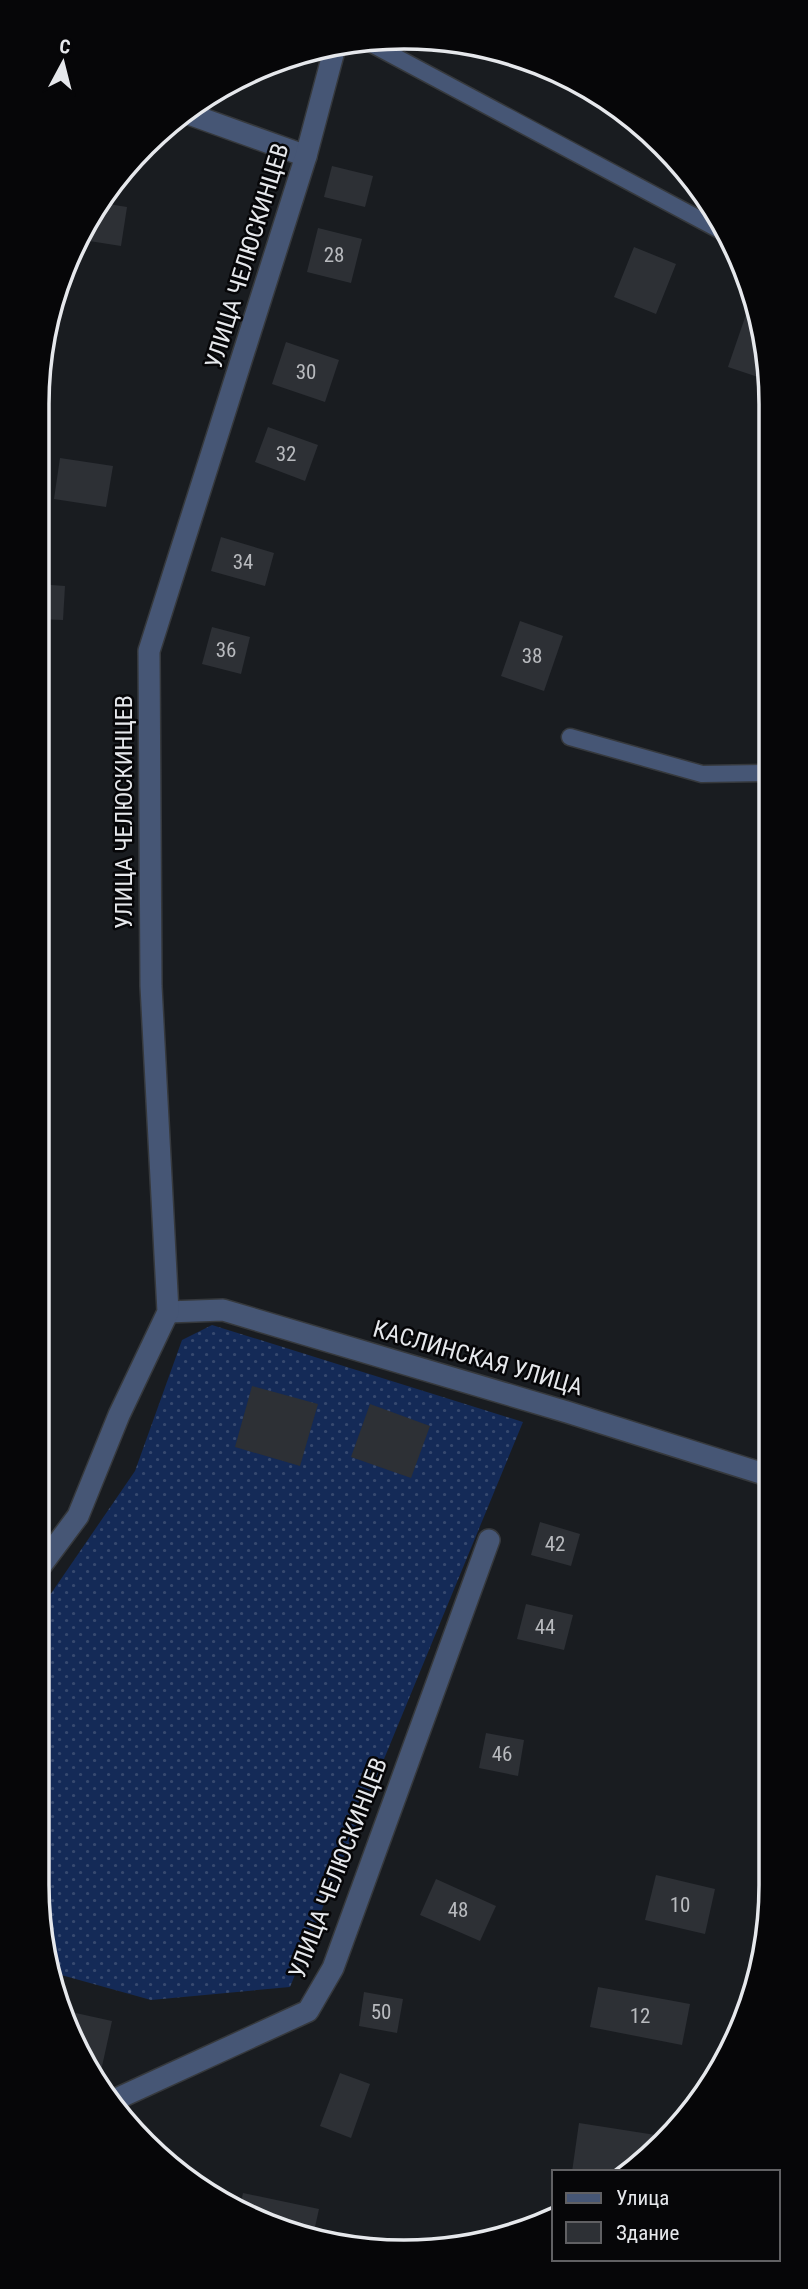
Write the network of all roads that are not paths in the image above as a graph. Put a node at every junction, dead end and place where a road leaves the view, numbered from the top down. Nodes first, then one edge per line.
1 (383, 50) edge
2 (332, 57) edge
3 (196, 117) edge
4 (306, 156) junction
5 (710, 225) edge
6 (570, 737) dead end
7 (759, 773) edge
8 (168, 1312) junction
9 (759, 1473) edge
10 (489, 1540) dead end
11 (49, 1555) edge
12 (120, 2098) edge

1 - 5 lane
2 - 4 street, УЛИЦА ЧЕЛЮСКИНЦЕВ
3 - 4 street
4 - 8 street, УЛИЦА ЧЕЛЮСКИНЦЕВ
6 - 7 lane
8 - 9 street, КАСЛИНСКАЯ УЛИЦА
8 - 11 street, УЛИЦА ЧЕЛЮСКИНЦЕВ
10 - 12 street, УЛИЦА ЧЕЛЮСКИНЦЕВ

